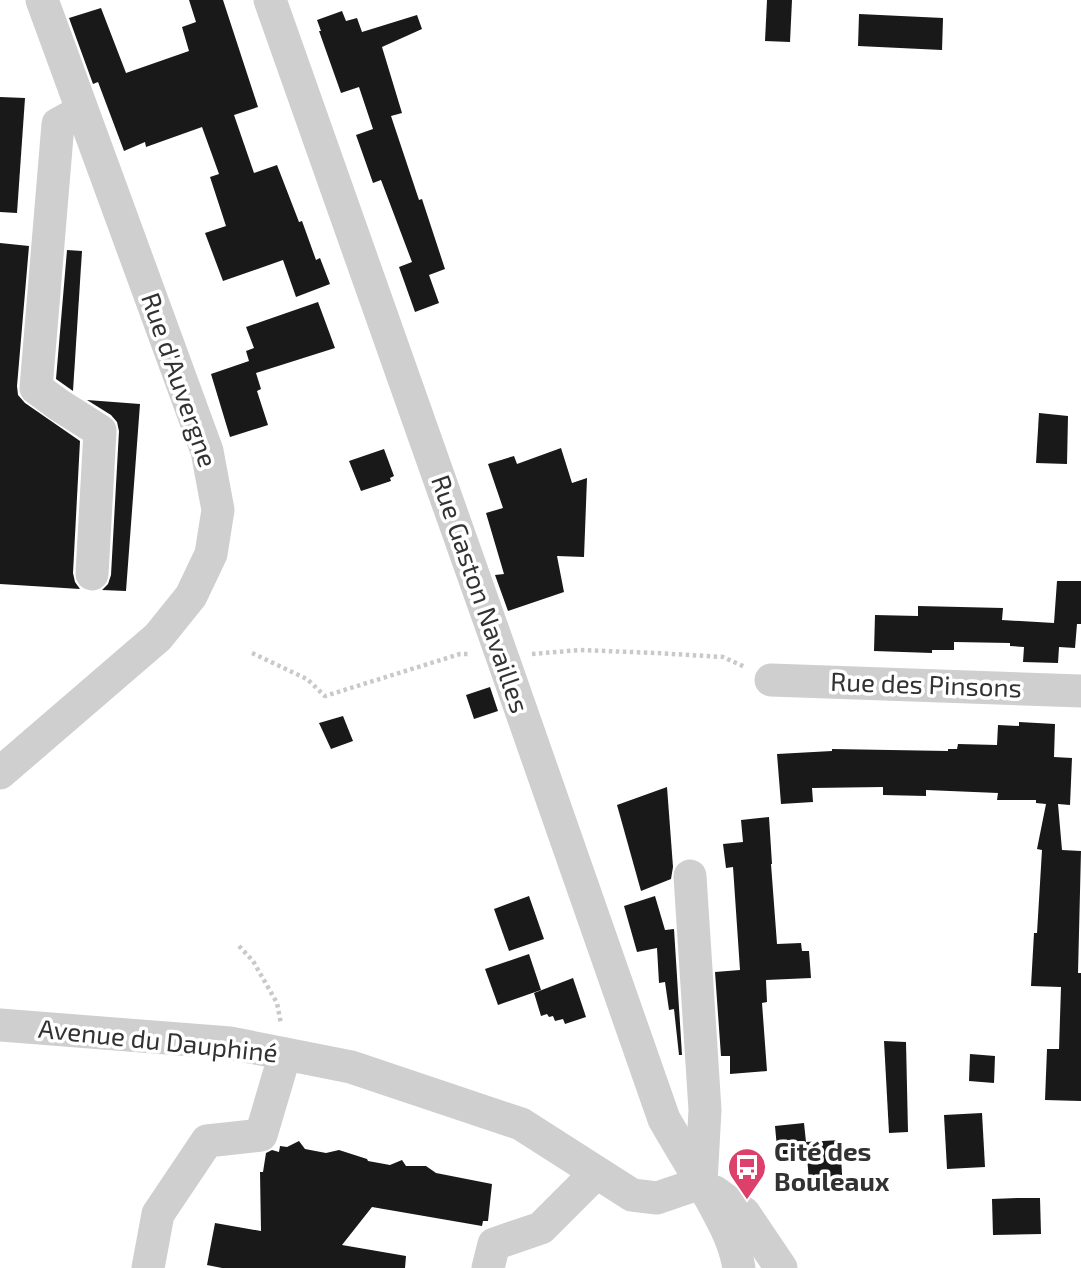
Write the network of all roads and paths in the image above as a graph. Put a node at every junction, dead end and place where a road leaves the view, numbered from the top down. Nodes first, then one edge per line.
1 (41, 0) edge
2 (270, 0) edge
3 (82, 111) junction
4 (92, 574) dead end
5 (252, 653) dead end
6 (502, 656) junction
7 (771, 680) joint
8 (1081, 691) edge
9 (6, 755) edge
10 (690, 876) dead end
11 (239, 946) dead end
12 (0, 1026) edge
13 (285, 1054) junction
14 (596, 1172) junction
15 (701, 1183) junction
16 (148, 1268) edge
17 (488, 1268) edge
18 (738, 1268) edge
19 (780, 1268) edge

1 - 3 street, Rue d'Auvergne
2 - 6 street, Rue Gaston Navailles
3 - 4 street
3 - 9 street, Rue d'Auvergne
5 - 6 path
6 - 7 path
6 - 15 street, Rue Gaston Navailles
7 - 8 street, Rue des Pinsons
10 - 15 street
11 - 13 path
12 - 13 street, Avenue du Dauphiné
13 - 14 street, Avenue du Dauphiné
13 - 16 street
14 - 15 street, Avenue du Dauphiné
14 - 17 street
15 - 18 street, Rue Gaston Navailles
15 - 19 street, Rue Gaston Navailles

